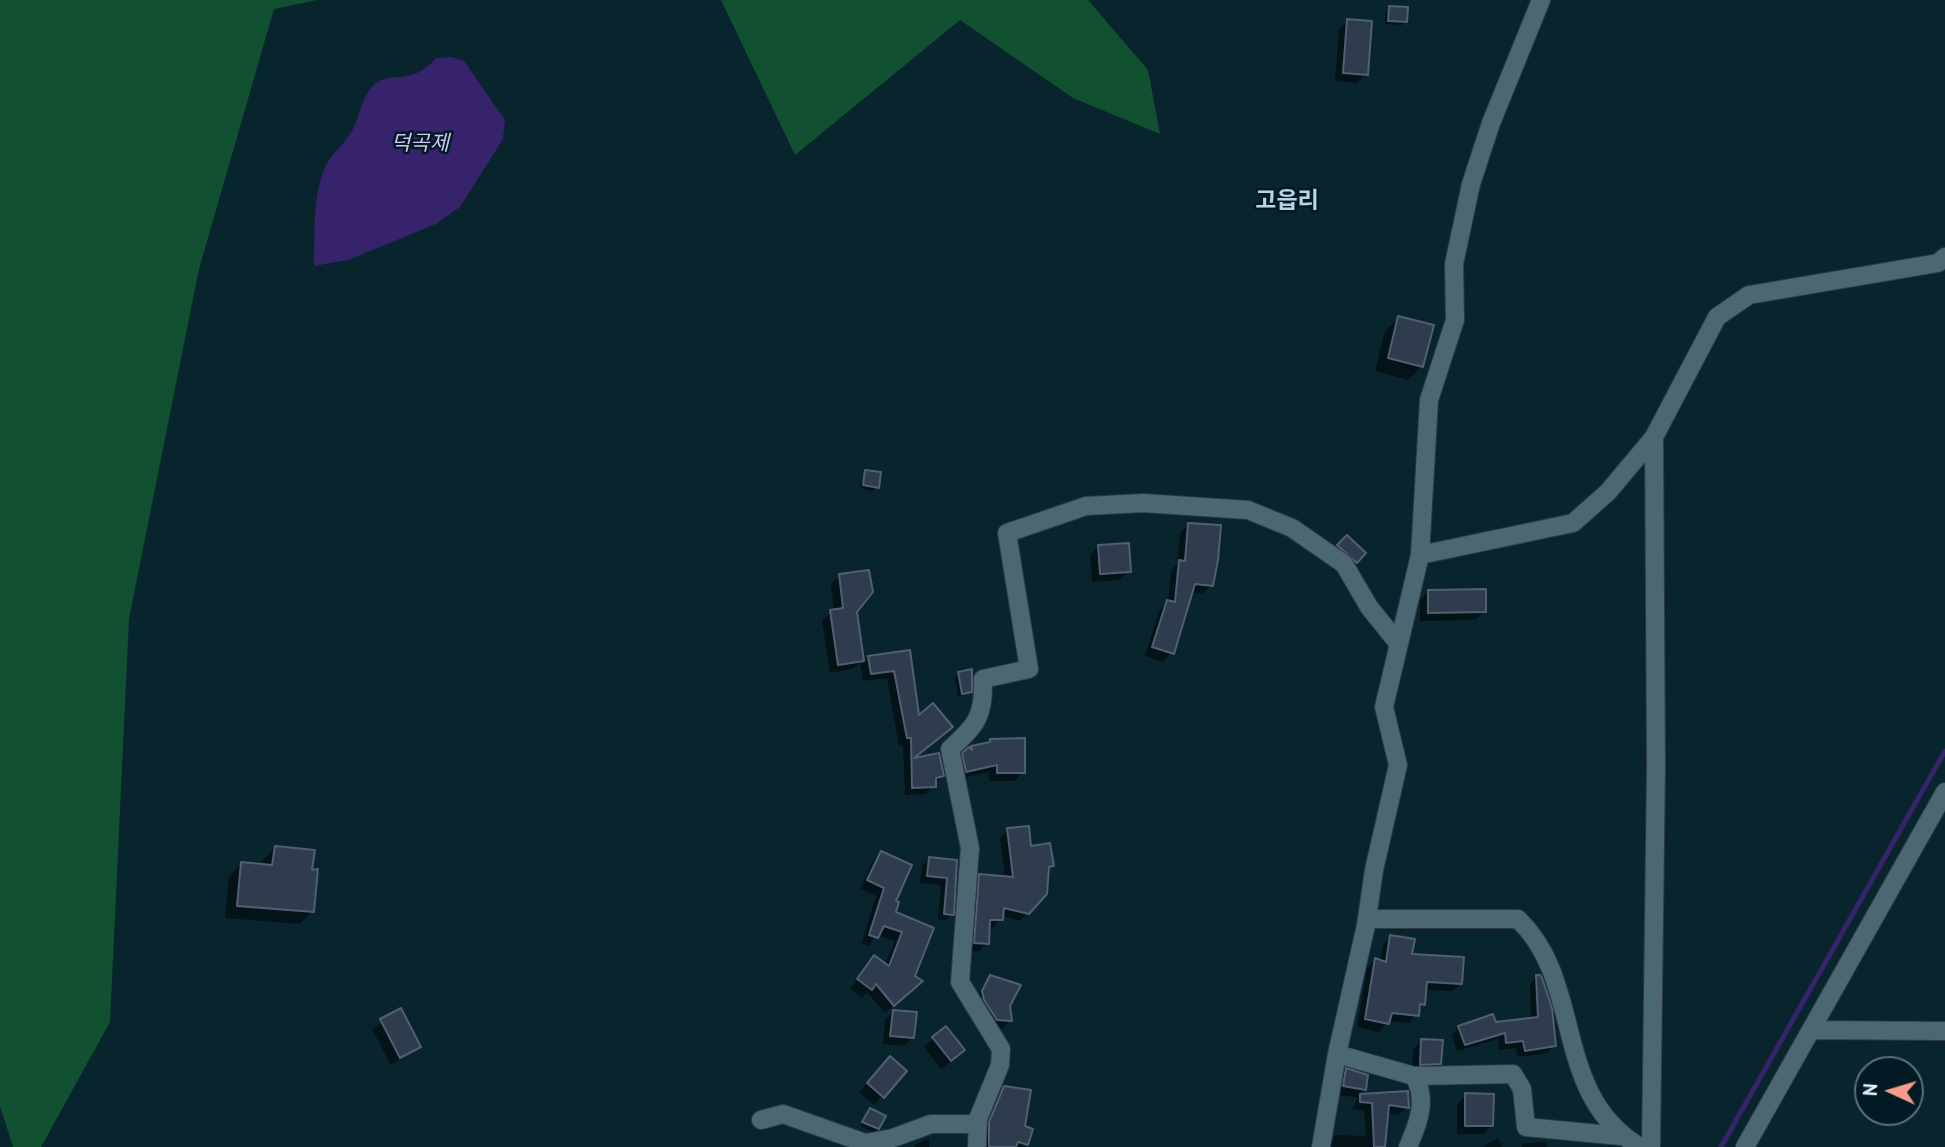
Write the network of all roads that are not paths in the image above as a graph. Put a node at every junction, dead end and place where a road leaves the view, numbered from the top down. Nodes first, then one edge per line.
1 (1541, 0) edge
2 (1945, 257) edge
3 (1654, 437) junction
4 (1420, 555) junction
5 (1398, 643) junction
6 (1945, 792) edge
7 (1367, 919) junction
8 (1811, 1030) junction
9 (1945, 1031) edge
10 (1337, 1054) junction
11 (1414, 1076) junction
12 (761, 1120) dead end
13 (978, 1124) junction
14 (1621, 1136) junction
15 (976, 1147) edge
16 (1321, 1147) edge
17 (1408, 1147) edge
18 (1640, 1147) edge
19 (1651, 1147) edge
20 (1745, 1147) edge

1 - 4 street
2 - 3 street
3 - 4 street
3 - 19 street
4 - 5 street
5 - 7 street
5 - 13 street
6 - 8 street
7 - 10 street
7 - 14 street
8 - 9 street
8 - 20 street
10 - 11 street
10 - 16 street
11 - 14 street
11 - 17 street
12 - 13 street
13 - 15 street
14 - 18 street

